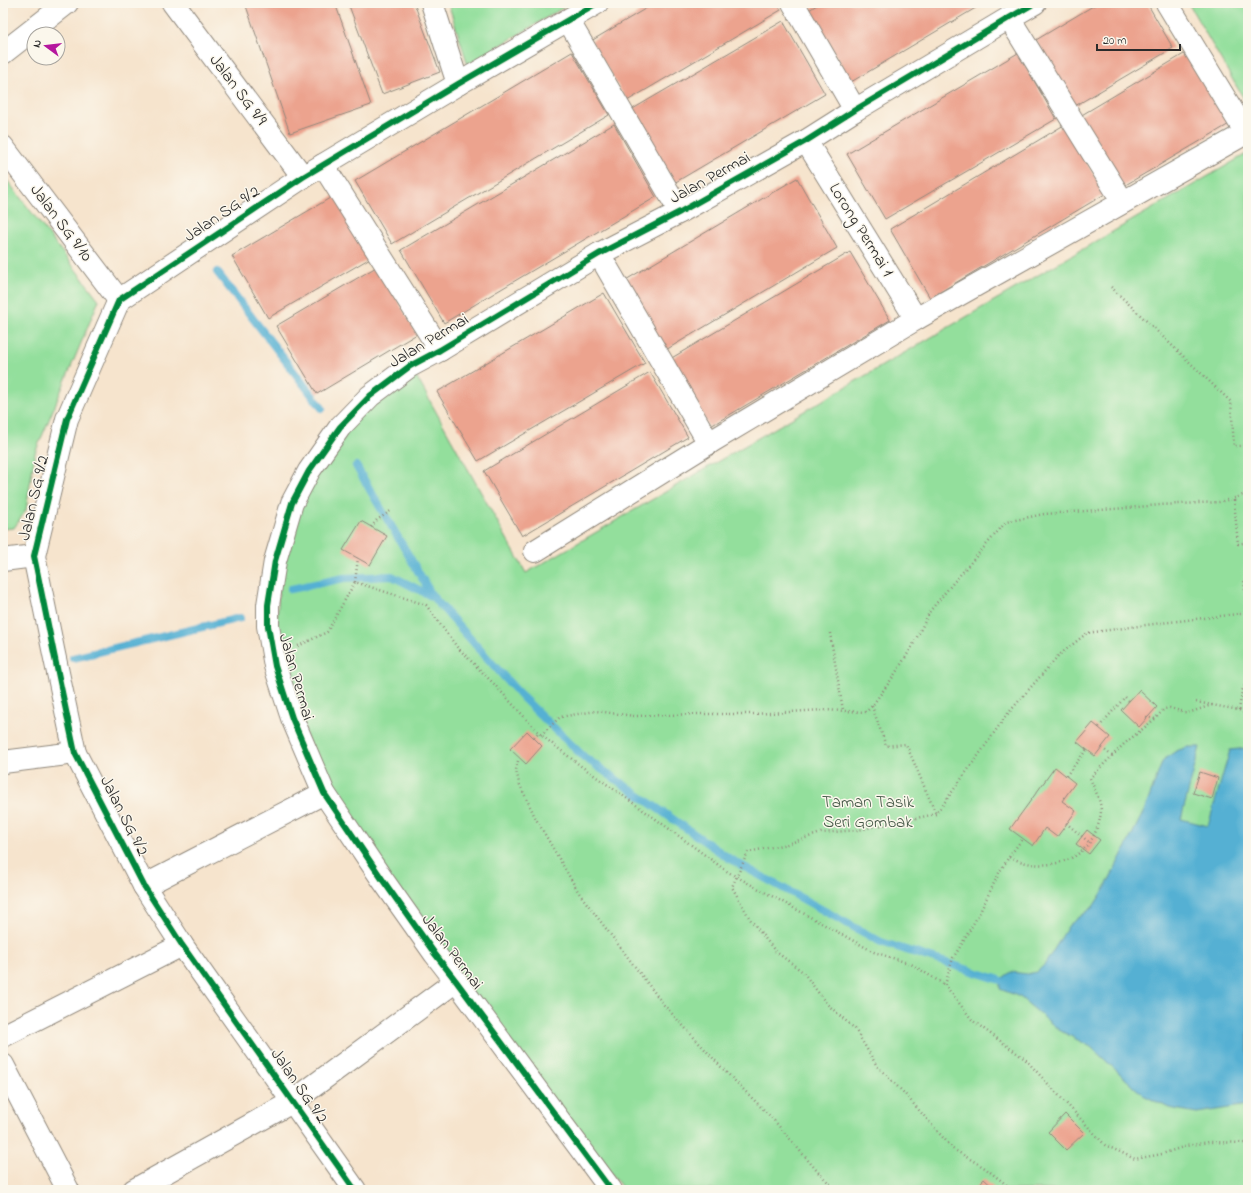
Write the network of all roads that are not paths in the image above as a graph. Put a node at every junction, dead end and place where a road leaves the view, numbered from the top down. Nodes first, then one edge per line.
1 (66, 3) edge
2 (173, 3) edge
3 (432, 3) edge
4 (597, 3) edge
5 (793, 3) edge
6 (1035, 3) edge
7 (1167, 3) edge
8 (1009, 18) junction
9 (568, 20) junction
10 (3, 53) edge
11 (458, 84) junction
12 (855, 110) junction
13 (806, 141) junction
14 (3, 147) edge
15 (323, 165) junction
16 (303, 177) junction
17 (1123, 202) junction
18 (680, 212) junction
19 (600, 254) junction
20 (119, 300) junction
21 (916, 319) junction
22 (440, 350) junction
23 (709, 443) junction
24 (535, 551) dead end
25 (34, 556) junction
26 (3, 560) edge
27 (75, 753) junction
28 (3, 762) edge
29 (324, 793) junction
30 (144, 886) junction
31 (182, 945) junction
32 (456, 981) junction
33 (3, 1036) edge
34 (3, 1065) edge
35 (292, 1102) junction
36 (68, 1190) edge
37 (134, 1190) edge
38 (356, 1190) edge
39 (611, 1190) edge

1 - 10 street
2 - 16 street, Jalan SG 9/9
3 - 11 street
4 - 9 street, Jalan SG 9/2
5 - 12 street
6 - 8 street, Jalan Permai
7 - 17 street
8 - 12 street, Jalan Permai
8 - 17 street
9 - 11 street, Jalan SG 9/2
9 - 18 street
11 - 15 street, Jalan SG 9/2
12 - 13 street, Jalan Permai
13 - 18 street, Jalan Permai
13 - 21 street, Lorong Permai 1
14 - 20 street, Jalan SG 9/10
15 - 16 street, Jalan SG 9/2
15 - 22 street
16 - 20 street, Jalan SG 9/2
17 - 21 street
18 - 19 street, Jalan Permai
19 - 22 street, Jalan Permai
19 - 23 street
20 - 25 street, Jalan SG 9/2
21 - 23 street
22 - 29 street, Jalan Permai
23 - 24 street
25 - 26 street
25 - 27 street, Jalan SG 9/2
27 - 28 street
27 - 30 street, Jalan SG 9/2
29 - 30 street
29 - 32 street, Jalan Permai
30 - 31 street, Jalan SG 9/2
31 - 33 street
31 - 35 street, Jalan SG 9/2
32 - 35 street
32 - 39 street, Jalan Permai
34 - 36 street
35 - 37 street
35 - 38 street, Jalan SG 9/2

